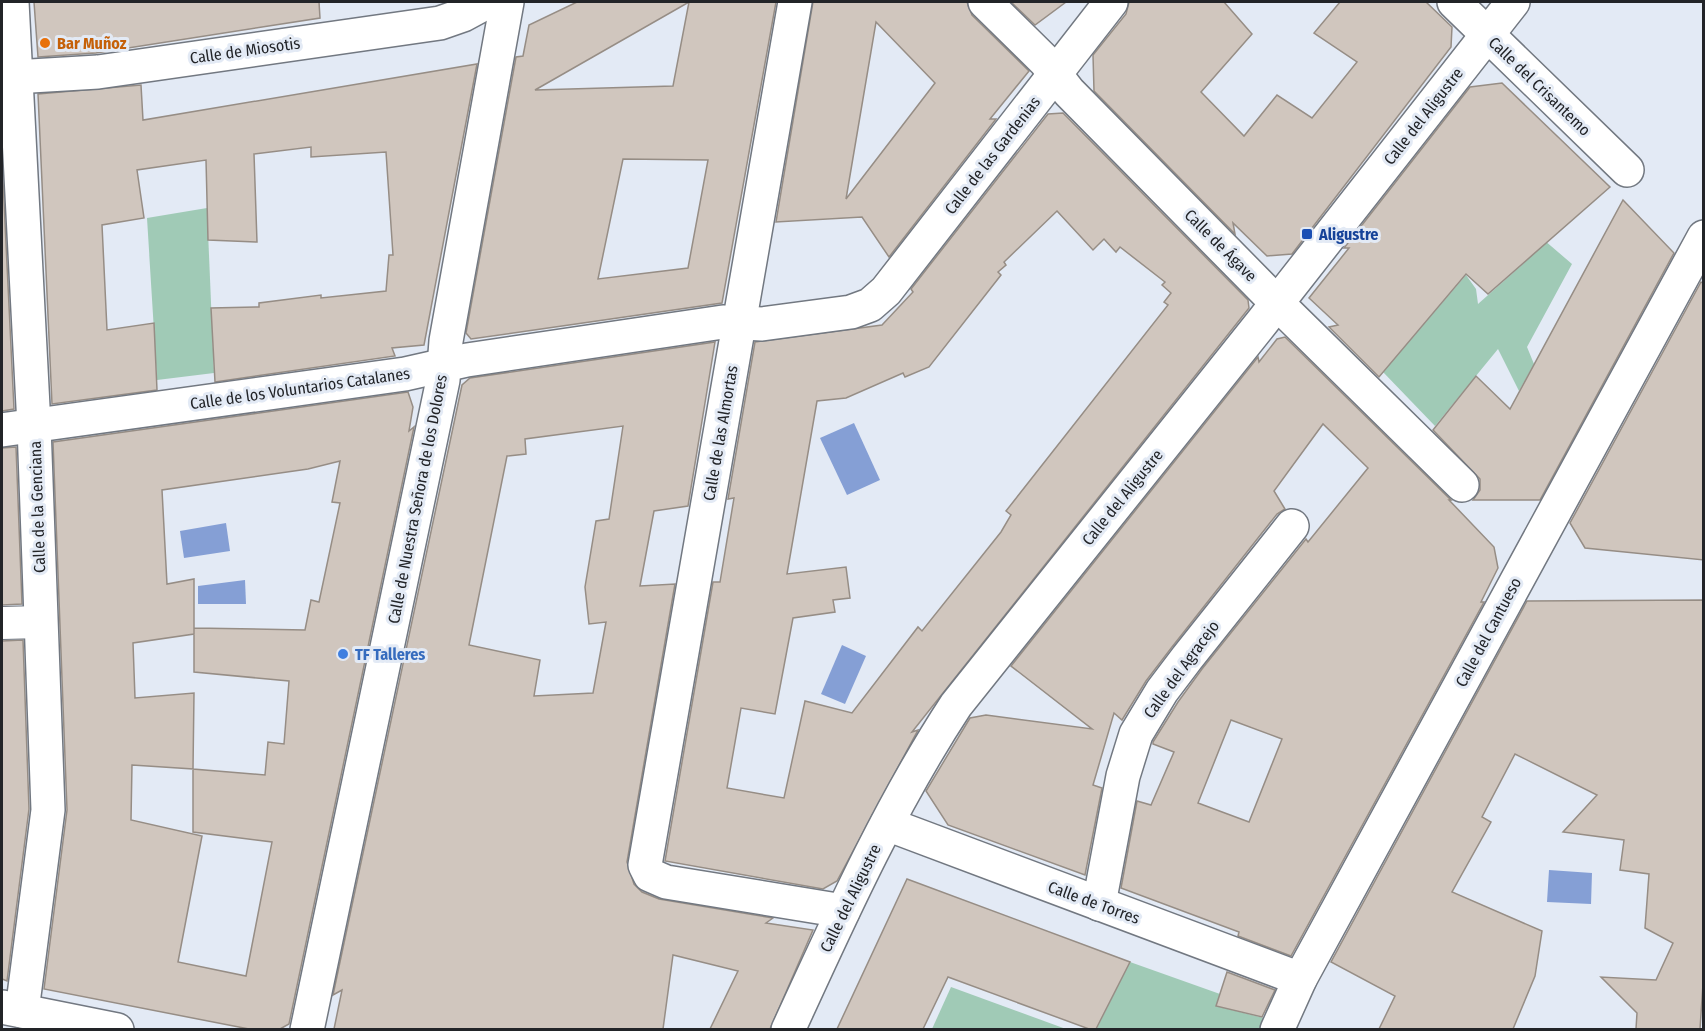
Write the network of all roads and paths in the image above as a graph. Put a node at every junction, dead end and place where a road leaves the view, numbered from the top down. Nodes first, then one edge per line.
1 (12, 2) edge
2 (487, 2) edge
3 (507, 2) edge
4 (795, 2) edge
5 (984, 2) edge
6 (1111, 2) edge
7 (1454, 2) edge
8 (1513, 2) edge
9 (1487, 34) junction
10 (1056, 74) junction
11 (6, 78) edge
12 (1627, 170) dead end
13 (1704, 237) edge
14 (1277, 303) junction
15 (870, 305) joint
16 (740, 321) junction
17 (444, 365) junction
18 (34, 426) junction
19 (2, 430) edge
20 (1462, 485) dead end
21 (1292, 526) dead end
22 (41, 622) junction
23 (2, 623) edge
24 (887, 824) junction
25 (1099, 904) junction
26 (843, 910) junction
27 (1300, 979) junction
28 (12, 1009) edge
29 (117, 1029) edge
30 (307, 1029) edge
31 (788, 1029) edge
32 (1277, 1029) edge

1 - 11 street, Calle de la Genciana
2 - 11 street, Calle de Miosotis
3 - 17 street, Calle de Nuestra Señora de los Dolores
4 - 16 street, Calle de las Almortas
5 - 10 street, Calle de Ágave
6 - 10 street, Calle de las Gardenias
7 - 9 street, Calle del Crisantemo
8 - 9 street, Calle del Aligustre
9 - 12 street, Calle del Crisantemo
9 - 14 street, Calle del Aligustre
10 - 14 street, Calle de Ágave
10 - 15 street, Calle de las Gardenias
11 - 18 street, Calle de la Genciana
13 - 27 street, Calle del Cantueso
14 - 20 street, Calle de Ágave
14 - 24 street, Calle del Aligustre
15 - 16 street, Calle de los Voluntarios Catalanes
16 - 17 street, Calle de los Voluntarios Catalanes
16 - 26 street, Calle de las Almortas
17 - 18 street, Calle de los Voluntarios Catalanes
17 - 30 street, Calle de Nuestra Señora de los Dolores
18 - 19 street, Calle de los Voluntarios Catalanes
18 - 22 street, Calle de la Genciana
21 - 25 street, Calle del Agracejo
22 - 23 street
22 - 28 street, Calle de la Genciana
24 - 25 street, Calle de Torres
24 - 26 street, Calle del Aligustre
25 - 27 street, Calle de Torres
26 - 31 street, Calle del Aligustre
27 - 32 street, Calle del Cantueso
28 - 29 street

